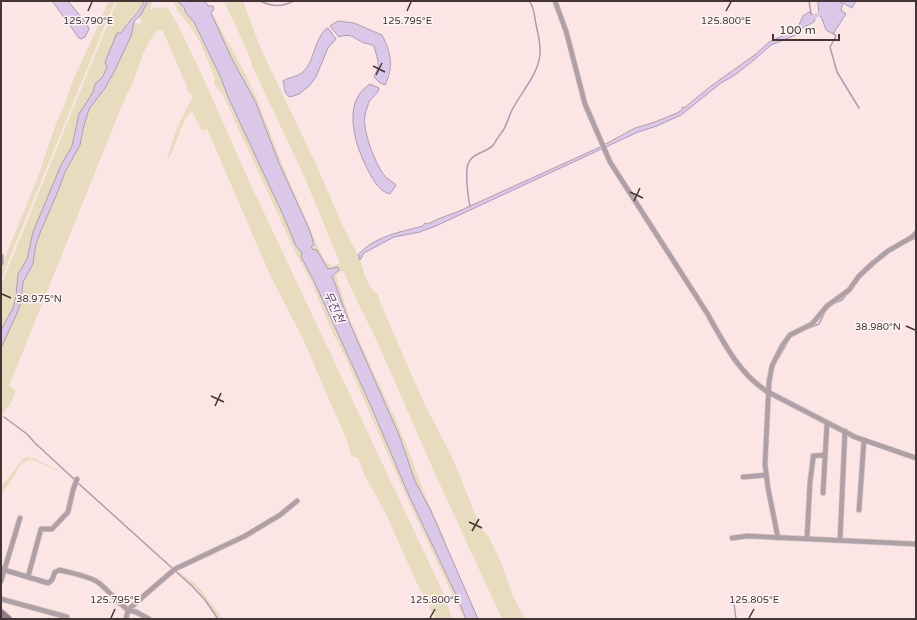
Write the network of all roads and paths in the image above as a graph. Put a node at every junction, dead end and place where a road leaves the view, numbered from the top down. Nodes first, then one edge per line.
1 (555, 1) edge
2 (916, 233) edge
3 (1, 256) edge
4 (1, 263) edge
5 (768, 392) junction
6 (827, 423) junction
7 (845, 431) junction
8 (864, 440) junction
9 (825, 455) junction
10 (916, 458) edge
11 (766, 475) junction
12 (743, 477) dead end
13 (76, 481) dead end
14 (823, 493) dead end
15 (297, 501) dead end
16 (859, 510) dead end
17 (20, 518) dead end
18 (732, 538) dead end
19 (778, 538) junction
20 (807, 538) junction
21 (840, 540) junction
22 (916, 544) edge
23 (3, 570) edge
24 (28, 577) junction
25 (1, 581) edge
26 (1, 599) edge
27 (128, 610) junction
28 (1, 613) edge
29 (67, 616) dead end
30 (8, 619) edge
31 (126, 619) edge
32 (149, 619) edge

1 - 5 street
2 - 5 street
3 - 4 street
5 - 6 street
5 - 11 street
6 - 7 street
6 - 9 street
7 - 8 street
7 - 21 street
8 - 10 street
8 - 16 street
9 - 14 street
9 - 20 street
11 - 12 street
11 - 19 street
13 - 24 street
15 - 27 street
17 - 23 street
18 - 19 street
19 - 20 street
20 - 21 street
21 - 22 street
23 - 24 street
23 - 25 street
24 - 27 street
26 - 29 street
27 - 31 street
27 - 32 street
28 - 30 main road

